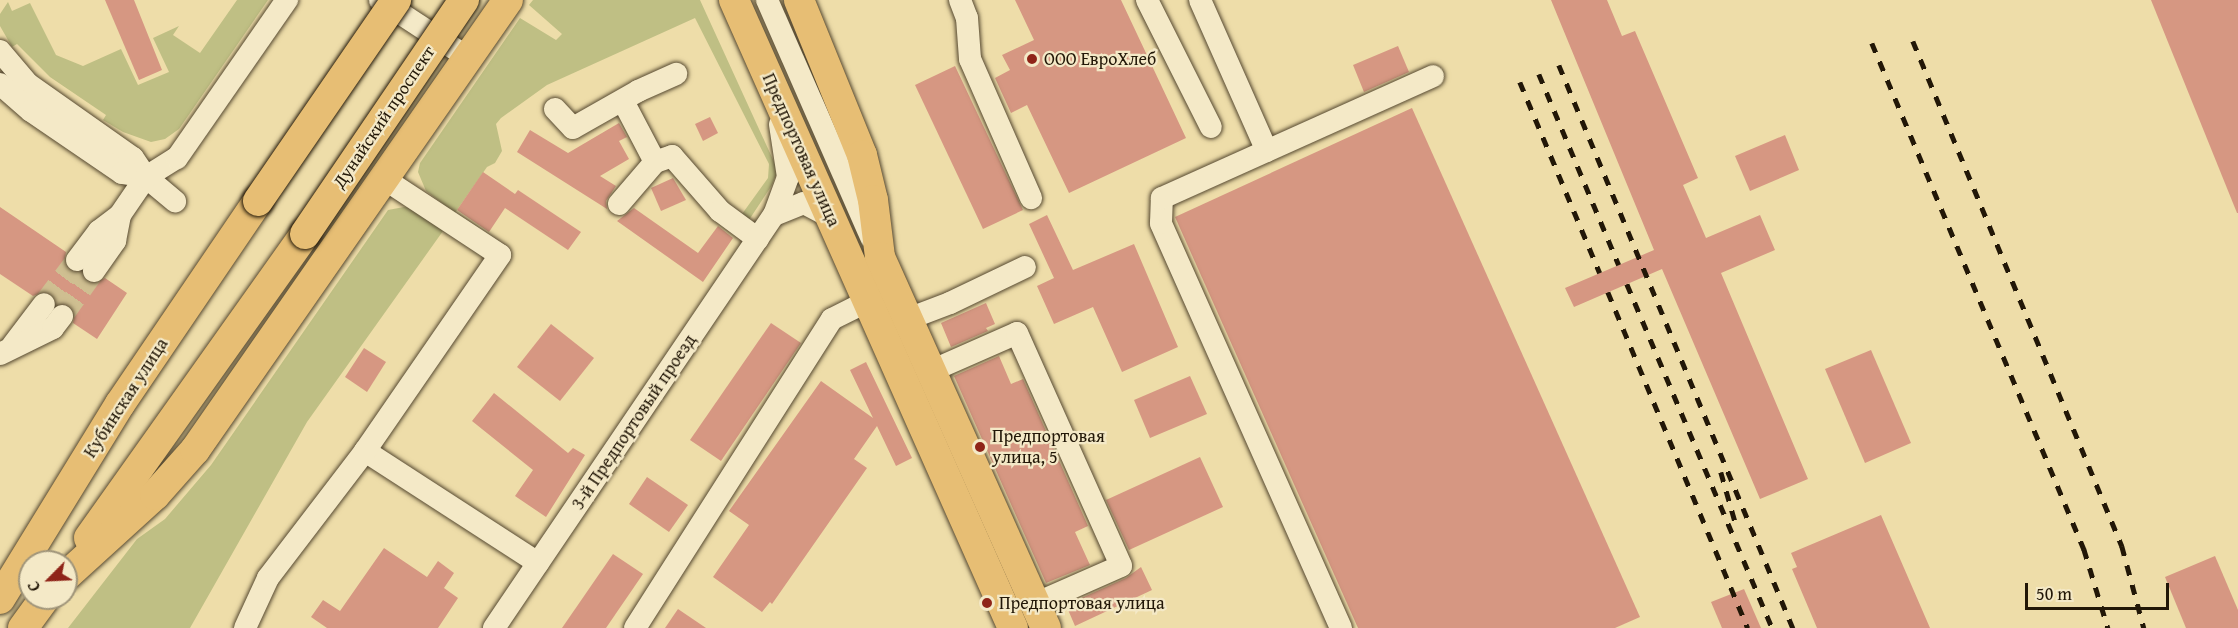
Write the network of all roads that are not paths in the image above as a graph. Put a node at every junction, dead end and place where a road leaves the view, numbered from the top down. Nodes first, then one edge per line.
1 (287, 0) edge
2 (380, 0) edge
3 (396, 0) edge
4 (464, 0) edge
5 (508, 0) edge
6 (766, 0) edge
7 (799, 0) edge
8 (960, 0) edge
9 (1147, 0) edge
10 (1200, 0) edge
11 (734, 3) edge
12 (0, 51) edge
13 (467, 57) junction
14 (676, 74) dead end
15 (1432, 76) dead end
16 (0, 84) edge
17 (773, 88) junction
18 (622, 101) junction
19 (555, 109) dead end
20 (1211, 127) dead end
21 (1267, 151) junction
22 (655, 162) junction
23 (146, 177) junction
24 (384, 178) junction
25 (1031, 198) dead end
26 (175, 201) dead end
27 (618, 204) dead end
28 (774, 215) junction
29 (830, 216) junction
30 (758, 238) junction
31 (880, 257) junction
32 (85, 265) tunnel mouth
33 (1025, 267) dead end
34 (868, 301) junction
35 (53, 310) tunnel mouth
36 (908, 319) junction
37 (3, 347) edge
38 (931, 370) junction
39 (365, 451) junction
40 (78, 553) edge
41 (538, 563) junction
42 (78, 565) edge
43 (0, 599) edge
44 (36, 610) edge
45 (1040, 616) edge
46 (23, 628) edge
47 (244, 628) edge
48 (494, 628) edge
49 (635, 628) edge
50 (1013, 628) edge
51 (1341, 628) edge

1 - 23 street
2 - 13 street
3 - 43 main road, Кубинская улица, bridge
4 - 40 main road, Дунайский проспект, bridge
5 - 13 main road
6 - 31 street, Предпортовая улица
7 - 31 main road
8 - 25 street
9 - 20 street
10 - 21 street
11 - 17 main road, Предпортовая улица
12 - 23 street
13 - 24 main road
14 - 18 street
15 - 21 street
16 - 23 street
17 - 28 street, 3-й Предпортовый проезд
17 - 29 main road, Предпортовая улица
18 - 19 street
18 - 22 street
21 - 51 street
22 - 27 street
22 - 30 street
23 - 26 street
23 - 32 street
24 - 39 street
24 - 42 main road
28 - 29 street
28 - 30 street, 3-й Предпортовый проезд
29 - 34 main road, Предпортовая улица
30 - 41 street, 3-й Предпортовый проезд
31 - 36 main road, Предпортовая улица
33 - 36 street
34 - 49 street
34 - 50 main road, Предпортовая улица
35 - 37 street
36 - 38 main road, Предпортовая улица
38 - 45 main road, Предпортовая улица
38 - 45 street
39 - 41 street
39 - 47 street
41 - 48 street, 3-й Предпортовый проезд
44 - 46 main road

